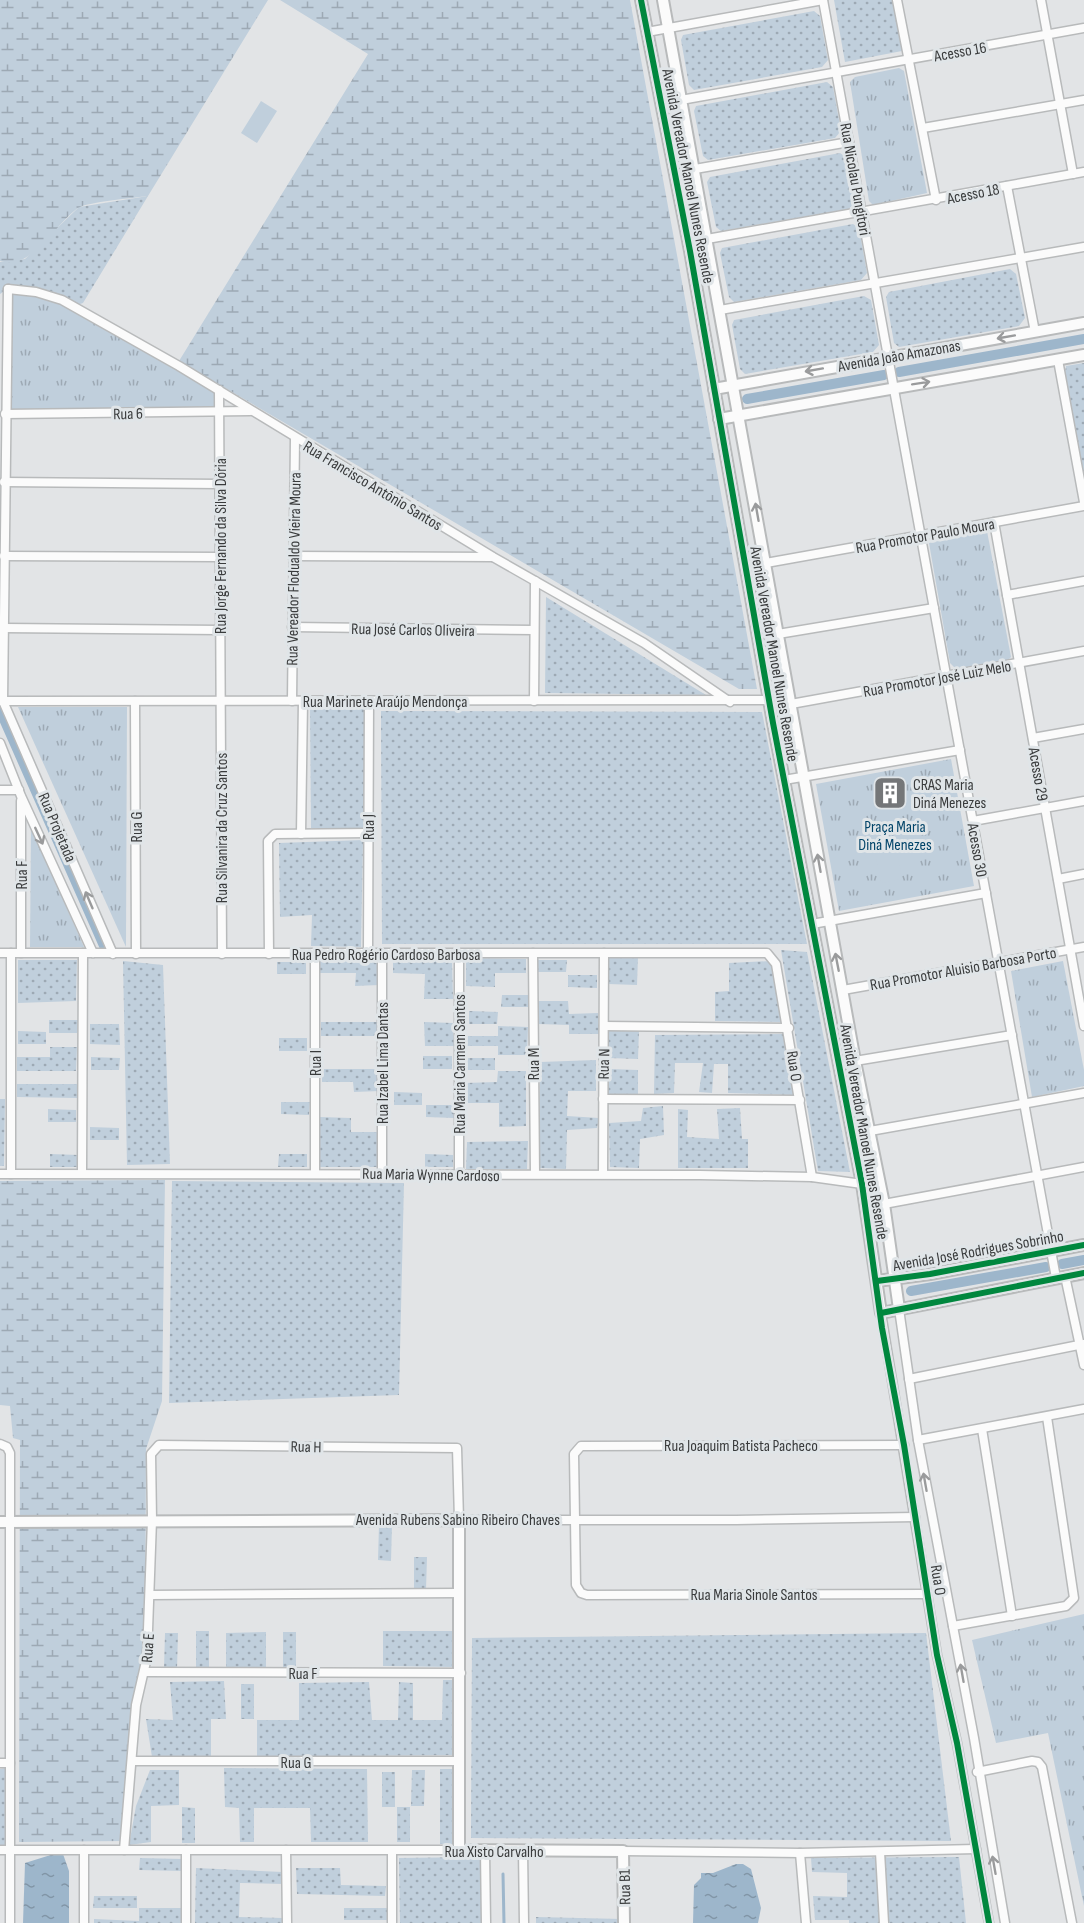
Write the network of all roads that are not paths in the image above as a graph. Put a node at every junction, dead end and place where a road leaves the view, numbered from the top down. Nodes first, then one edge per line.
1 (641, 0) edge
2 (663, 0) edge
3 (824, 0) edge
4 (897, 0) edge
5 (1041, 0) edge
6 (668, 28) junction
7 (1084, 28) edge
8 (647, 32) junction
9 (1047, 35) junction
10 (908, 60) junction
11 (837, 72) junction
12 (681, 100) junction
13 (1084, 100) edge
14 (1060, 105) junction
15 (923, 128) junction
16 (849, 142) junction
17 (695, 169) junction
18 (1084, 172) edge
19 (1073, 174) junction
20 (1007, 186) junction
21 (936, 200) junction
22 (862, 213) junction
23 (707, 239) junction
24 (1084, 247) edge
25 (1021, 258) junction
26 (875, 284) junction
27 (4, 291) edge
28 (720, 310) junction
29 (1084, 323) edge
30 (1035, 332) junction
31 (1084, 355) edge
32 (888, 357) junction
33 (1058, 360) junction
34 (3, 381) edge
35 (734, 385) junction
36 (894, 387) junction
37 (714, 389) junction
38 (219, 390) junction
39 (250, 411) junction
40 (219, 412) junction
41 (5, 414) junction
42 (739, 415) junction
43 (719, 419) junction
44 (295, 438) junction
45 (4, 482) junction
46 (219, 484) junction
47 (1084, 504) edge
48 (994, 522) junction
49 (921, 535) junction
50 (4, 556) junction
51 (292, 556) junction
52 (220, 557) junction
53 (493, 557) junction
54 (766, 562) junction
55 (2, 579) edge
56 (1084, 580) edge
57 (534, 581) junction
58 (1007, 595) junction
59 (934, 608) junction
60 (292, 627) junction
61 (4, 628) junction
62 (220, 630) junction
63 (534, 630) junction
64 (778, 634) junction
65 (1084, 651) edge
66 (1019, 663) junction
67 (947, 676) junction
68 (790, 699) junction
69 (769, 700) junction
70 (2, 701) edge
71 (135, 701) junction
72 (220, 701) junction
73 (292, 701) junction
74 (303, 701) junction
75 (369, 701) junction
76 (534, 701) junction
77 (730, 702) junction
78 (1084, 729) edge
79 (1033, 738) junction
80 (0, 743) edge
81 (960, 750) junction
82 (804, 777) junction
83 (784, 780) junction
84 (0, 790) edge
85 (20, 793) junction
86 (1084, 801) edge
87 (1045, 808) junction
88 (973, 821) junction
89 (368, 833) junction
90 (301, 834) junction
91 (1084, 874) edge
92 (1058, 879) junction
93 (986, 893) junction
94 (830, 921) junction
95 (812, 924) junction
96 (1084, 947) edge
97 (1070, 949) junction
98 (0, 953) edge
99 (11, 953) junction
100 (21, 953) junction
101 (83, 953) junction
102 (93, 953) junction
103 (368, 953) junction
104 (382, 953) junction
105 (533, 953) junction
106 (604, 953) junction
107 (113, 954) junction
108 (136, 954) junction
109 (222, 954) junction
110 (269, 954) junction
111 (315, 954) junction
112 (459, 954) junction
113 (772, 956) joint
114 (999, 962) junction
115 (843, 990) junction
116 (1084, 1023) edge
117 (604, 1026) junction
118 (789, 1028) junction
119 (1012, 1035) junction
120 (855, 1060) junction
121 (1084, 1093) edge
122 (603, 1099) junction
123 (800, 1100) junction
124 (1024, 1103) junction
125 (870, 1131) junction
126 (1084, 1167) edge
127 (82, 1173) junction
128 (315, 1173) junction
129 (382, 1173) junction
130 (0, 1174) edge
131 (11, 1174) junction
132 (535, 1174) junction
133 (603, 1174) junction
134 (459, 1175) junction
135 (1038, 1176) junction
136 (812, 1177) junction
137 (862, 1184) junction
138 (884, 1204) junction
139 (1084, 1245) edge
140 (1051, 1250) junction
141 (892, 1261) junction
142 (875, 1262) junction
143 (1084, 1273) edge
144 (1060, 1277) junction
145 (899, 1279) junction
146 (877, 1281) junction
147 (903, 1308) junction
148 (881, 1313) junction
149 (1082, 1344) edge
150 (1084, 1365) edge
151 (909, 1379) junction
152 (1084, 1409) edge
153 (1047, 1417) junction
154 (982, 1429) junction
155 (918, 1440) junction
156 (904, 1445) junction
157 (4, 1446) edge
158 (156, 1447) joint
159 (915, 1517) junction
160 (574, 1519) junction
161 (152, 1520) junction
162 (459, 1520) junction
163 (4, 1522) edge
164 (0, 1593) edge
165 (10, 1593) junction
166 (459, 1593) junction
167 (927, 1594) junction
168 (150, 1595) junction
169 (1012, 1616) junction
170 (953, 1626) junction
171 (0, 1672) edge
172 (10, 1672) junction
173 (145, 1672) junction
174 (461, 1673) junction
175 (133, 1761) junction
176 (460, 1761) junction
177 (0, 1763) edge
178 (10, 1763) junction
179 (977, 1772) junction
180 (976, 1849) junction
181 (0, 1850) edge
182 (12, 1850) junction
183 (84, 1850) junction
184 (124, 1850) junction
185 (186, 1850) junction
186 (286, 1850) junction
187 (459, 1850) junction
188 (523, 1850) junction
189 (485, 1851) junction
190 (623, 1851) junction
191 (392, 1852) junction
192 (880, 1852) junction
193 (801, 1853) junction
194 (10, 1923) edge
195 (84, 1923) edge
196 (186, 1923) edge
197 (287, 1923) edge
198 (392, 1923) edge
199 (486, 1923) edge
200 (524, 1923) edge
201 (624, 1923) edge
202 (806, 1923) edge
203 (884, 1923) edge
204 (988, 1923) edge
205 (1005, 1923) edge
206 (1072, 1923) edge

1 - 8 street, Avenida Vereador Manoel Nunes Resende
2 - 6 street, Avenida Vereador Manoel Nunes Resende
3 - 6 street
3 - 11 street, Rua Nicolau Pungitori
4 - 10 street
5 - 9 street
6 - 8 street
6 - 12 street, Avenida Vereador Manoel Nunes Resende
7 - 9 street, Acesso 16
8 - 37 street, Avenida Vereador Manoel Nunes Resende
9 - 10 street, Acesso 16
9 - 14 street
10 - 11 street, Acesso 16
10 - 15 street
11 - 12 street, Acesso 16
11 - 16 street, Rua Nicolau Pungitori
12 - 17 street, Avenida Vereador Manoel Nunes Resende
13 - 14 street
14 - 15 street
14 - 19 street
15 - 21 street
16 - 17 street
16 - 22 street, Rua Nicolau Pungitori
17 - 23 street, Avenida Vereador Manoel Nunes Resende
18 - 19 street, Acesso 18
19 - 20 street, Acesso 18
20 - 21 street, Acesso 18
20 - 25 street
21 - 22 street, Acesso 18
22 - 23 street
22 - 26 street, Rua Nicolau Pungitori
23 - 28 street, Avenida Vereador Manoel Nunes Resende
24 - 25 street
25 - 26 street
25 - 30 street
26 - 28 street
26 - 32 street, Rua Nicolau Pungitori
27 - 34 street
27 - 38 street, Rua Francisco Antônio Santos
28 - 35 street, Avenida Vereador Manoel Nunes Resende
29 - 30 street, Avenida João Amazonas
30 -> 32 street, Avenida João Amazonas
31 - 33 street, Avenida João Amazonas
32 -> 35 street, Avenida João Amazonas
32 - 36 street, Rua Nicolau Pungitori
36 -> 33 street, Avenida João Amazonas
33 - 47 street
34 - 41 street
35 - 37 street, Avenida João Amazonas
35 - 42 street, Avenida Vereador Manoel Nunes Resende
36 - 42 street, Avenida João Amazonas
36 - 49 street, Acesso 30
37 - 43 street, Avenida Vereador Manoel Nunes Resende
38 - 39 street, Rua Francisco Antônio Santos
38 - 40 street, Rua Jorge Fernando da Silva Dória
39 - 40 street, Rua 6
39 - 44 street, Rua Francisco Antônio Santos
40 - 41 street, Rua 6
40 - 46 street, Rua Jorge Fernando da Silva Dória
41 - 45 street
42 - 43 street, Avenida João Amazonas
54 -> 42 street, Avenida Vereador Manoel Nunes Resende
43 - 69 street, Avenida Vereador Manoel Nunes Resende
44 - 51 street, Rua Vereador Flodualdo Vieira Moura
44 - 53 street, Rua Francisco Antônio Santos
45 - 46 street
45 - 50 street
46 - 52 street, Rua Jorge Fernando da Silva Dória
47 - 48 street, Rua Promotor Paulo Moura
48 - 49 street, Rua Promotor Paulo Moura
48 - 58 street, Acesso 29
49 - 54 street, Rua Promotor Paulo Moura
49 - 59 street, Acesso 30
50 - 52 street
50 - 55 street
51 - 53 street
51 - 60 street, Rua Vereador Flodualdo Vieira Moura
52 - 62 street, Rua Jorge Fernando da Silva Dória
53 - 57 street, Rua Francisco Antônio Santos
54 - 64 street, Avenida Vereador Manoel Nunes Resende
55 - 61 street
56 - 58 street
57 - 63 street
57 - 77 street, Rua Francisco Antônio Santos
58 - 66 street, Acesso 29
59 - 64 street
59 - 67 street, Acesso 30
60 - 63 street, Rua José Carlos Oliveira
60 - 73 street, Rua Vereador Flodualdo Vieira Moura
61 - 62 street
61 - 70 street
62 - 72 street, Rua Jorge Fernando da Silva Dória
63 - 76 street
64 - 68 street, Avenida Vereador Manoel Nunes Resende
65 - 66 street, Rua Promotor José Luiz Melo
66 - 67 street, Rua Promotor José Luiz Melo
66 - 79 street, Acesso 29
67 - 68 street, Rua Promotor José Luiz Melo
67 - 81 street, Acesso 30
68 - 69 street
68 - 82 street, Avenida Vereador Manoel Nunes Resende
69 - 77 street, Rua Marinete Araújo Mendonça
69 - 83 street, Avenida Vereador Manoel Nunes Resende
70 - 71 street, Rua Marinete Araújo Mendonça
107 -> 70 street, Rua Projetada
71 - 72 street, Rua Marinete Araújo Mendonça
71 - 108 street, Rua G
72 - 73 street, Rua Marinete Araújo Mendonça
72 - 109 street, Rua Silvanira da Cruz Santos
73 - 74 street, Rua Marinete Araújo Mendonça
74 - 75 street, Rua Marinete Araújo Mendonça
74 - 90 street
75 - 76 street, Rua Marinete Araújo Mendonça
75 - 89 street, Rua J
76 - 77 street, Rua Marinete Araújo Mendonça
78 - 79 street
79 - 87 street, Acesso 29
80 - 85 street, Rua Projetada
81 - 82 street
81 - 88 street, Acesso 30
82 - 83 street
94 -> 82 street, Avenida Vereador Manoel Nunes Resende
83 - 95 street, Avenida Vereador Manoel Nunes Resende
84 - 85 street
85 - 100 street, Rua F
85 -> 102 street, Rua Projetada
86 - 87 street
87 - 88 street
87 - 92 street, Acesso 29
88 - 93 street, Acesso 30
89 - 90 street
89 - 103 street, Rua J
90 - 110 street
91 - 92 street
92 - 97 street, Acesso 29
93 - 94 street
93 - 114 street, Acesso 30
94 - 95 street
115 -> 94 street, Avenida Vereador Manoel Nunes Resende
95 - 137 street, Avenida Vereador Manoel Nunes Resende
96 - 97 street, Rua Promotor Aluisio Barbosa Porto
97 - 114 street, Rua Promotor Aluisio Barbosa Porto
97 - 116 street, Acesso 29
98 - 99 street, Rua Pedro Rogério Cardoso Barbosa
99 - 100 street, Rua Pedro Rogério Cardoso Barbosa
99 - 131 street
100 - 101 street, Rua Pedro Rogério Cardoso Barbosa
101 - 102 street, Rua Pedro Rogério Cardoso Barbosa
101 - 127 street
102 - 107 street, Rua Pedro Rogério Cardoso Barbosa
103 - 104 street, Rua Pedro Rogério Cardoso Barbosa
103 - 111 street, Rua Pedro Rogério Cardoso Barbosa
104 - 112 street, Rua Pedro Rogério Cardoso Barbosa
104 - 129 street, Rua Izabel Lima Dantas
105 - 106 street, Rua Pedro Rogério Cardoso Barbosa
105 - 112 street, Rua Pedro Rogério Cardoso Barbosa
105 - 132 street, Rua M
106 - 113 street, Rua Pedro Rogério Cardoso Barbosa
106 - 117 street, Rua N
107 - 108 street, Rua Pedro Rogério Cardoso Barbosa
108 - 109 street, Rua Pedro Rogério Cardoso Barbosa
109 - 110 street, Rua Pedro Rogério Cardoso Barbosa
110 - 111 street, Rua Pedro Rogério Cardoso Barbosa
111 - 128 street, Rua I
112 - 134 street, Rua Maria Carmem Santos
113 - 118 street, Rua O
114 - 115 street, Rua Promotor Aluisio Barbosa Porto
114 - 119 street, Acesso 30
115 - 120 street, Avenida Vereador Manoel Nunes Resende
117 - 118 street
117 - 122 street, Rua N
118 - 123 street, Rua O
119 - 120 street
119 - 124 street, Acesso 30
120 - 125 street, Avenida Vereador Manoel Nunes Resende
121 - 124 street
122 - 123 street
122 - 133 street, Rua N
123 - 136 street, Rua O
124 - 125 street
124 - 135 street, Acesso 30
125 - 138 street, Avenida Vereador Manoel Nunes Resende
126 - 135 street
127 - 128 street, Rua Maria Wynne Cardoso
127 - 131 street, Rua Maria Wynne Cardoso
128 - 129 street, Rua Maria Wynne Cardoso
129 - 134 street, Rua Maria Wynne Cardoso
130 - 131 street, Rua Maria Wynne Cardoso
132 - 133 street, Rua Maria Wynne Cardoso
132 - 134 street, Rua Maria Wynne Cardoso
133 - 136 street, Rua Maria Wynne Cardoso
135 - 138 street
135 - 140 street, Acesso 30
136 - 137 street, Rua Maria Wynne Cardoso
137 - 142 street, Avenida Vereador Manoel Nunes Resende
138 - 141 street, Avenida Vereador Manoel Nunes Resende
139 - 140 street, Avenida José Rodrigues Sobrinho
140 - 144 street, Acesso 30
140 - 145 street, Avenida José Rodrigues Sobrinho
141 - 142 street
141 - 145 street, Avenida Vereador Manoel Nunes Resende
142 - 146 street, Avenida Vereador Manoel Nunes Resende
143 - 144 street
144 - 147 street
144 - 149 street, Acesso 30
145 - 146 street, Avenida José Rodrigues Sobrinho
145 - 147 street, Avenida Vereador Manoel Nunes Resende
146 - 148 street, Avenida Vereador Manoel Nunes Resende
147 - 148 street
147 - 151 street, Rua O
148 - 156 street, Rua O
149 - 150 street, Acesso 30
149 - 151 street
151 - 155 street, Rua O
152 - 153 street
153 - 154 street
153 - 169 street
154 - 155 street
154 - 169 street
170 -> 155 street, Rua O
156 - 159 street, Rua O
156 - 160 street, Rua Joaquim Batista Pacheco
157 - 163 street
158 - 161 street, Rua E
158 - 162 street, Rua H
159 - 160 street, Avenida Rubens Sabino Ribeiro Chaves
159 - 167 street, Rua O
160 - 162 street, Avenida Rubens Sabino Ribeiro Chaves
160 - 167 street, Rua Maria Sinole Santos
161 - 162 street, Avenida Rubens Sabino Ribeiro Chaves
161 - 163 street, Avenida Rubens Sabino Ribeiro Chaves
161 - 168 street, Rua E
162 - 166 street
163 - 165 street
164 - 165 street
165 - 172 street
166 - 168 street
166 - 174 street
167 - 180 street, Rua O
168 - 173 street, Rua E
169 - 170 street
179 -> 170 street, Rua O
171 - 172 street
172 - 178 street
173 - 174 street, Rua F
173 - 175 street, Rua E
174 - 176 street
175 - 176 street, Rua G
175 - 184 street, Rua E
176 - 187 street
177 - 178 street
178 - 182 street
205 -> 179 street, Rua O
179 - 206 street
180 - 192 street, Rua Xisto Carvalho
180 - 204 street, Rua O
181 - 182 street, Rua Xisto Carvalho
182 - 183 street, Rua Xisto Carvalho
182 - 194 street
183 - 184 street, Rua Xisto Carvalho
183 - 195 street
184 - 185 street, Rua Xisto Carvalho
185 - 186 street, Rua Xisto Carvalho
185 - 196 street
186 - 191 street, Rua Xisto Carvalho
186 - 197 street
187 - 189 street, Rua Xisto Carvalho
187 - 191 street, Rua Xisto Carvalho
188 - 189 street, Rua Xisto Carvalho
188 - 190 street, Rua Xisto Carvalho
188 - 200 street
189 - 199 street
190 - 193 street, Rua Xisto Carvalho
190 - 201 street, Rua B1
191 - 198 street
192 - 193 street, Rua Xisto Carvalho
192 - 203 street
193 - 202 street

